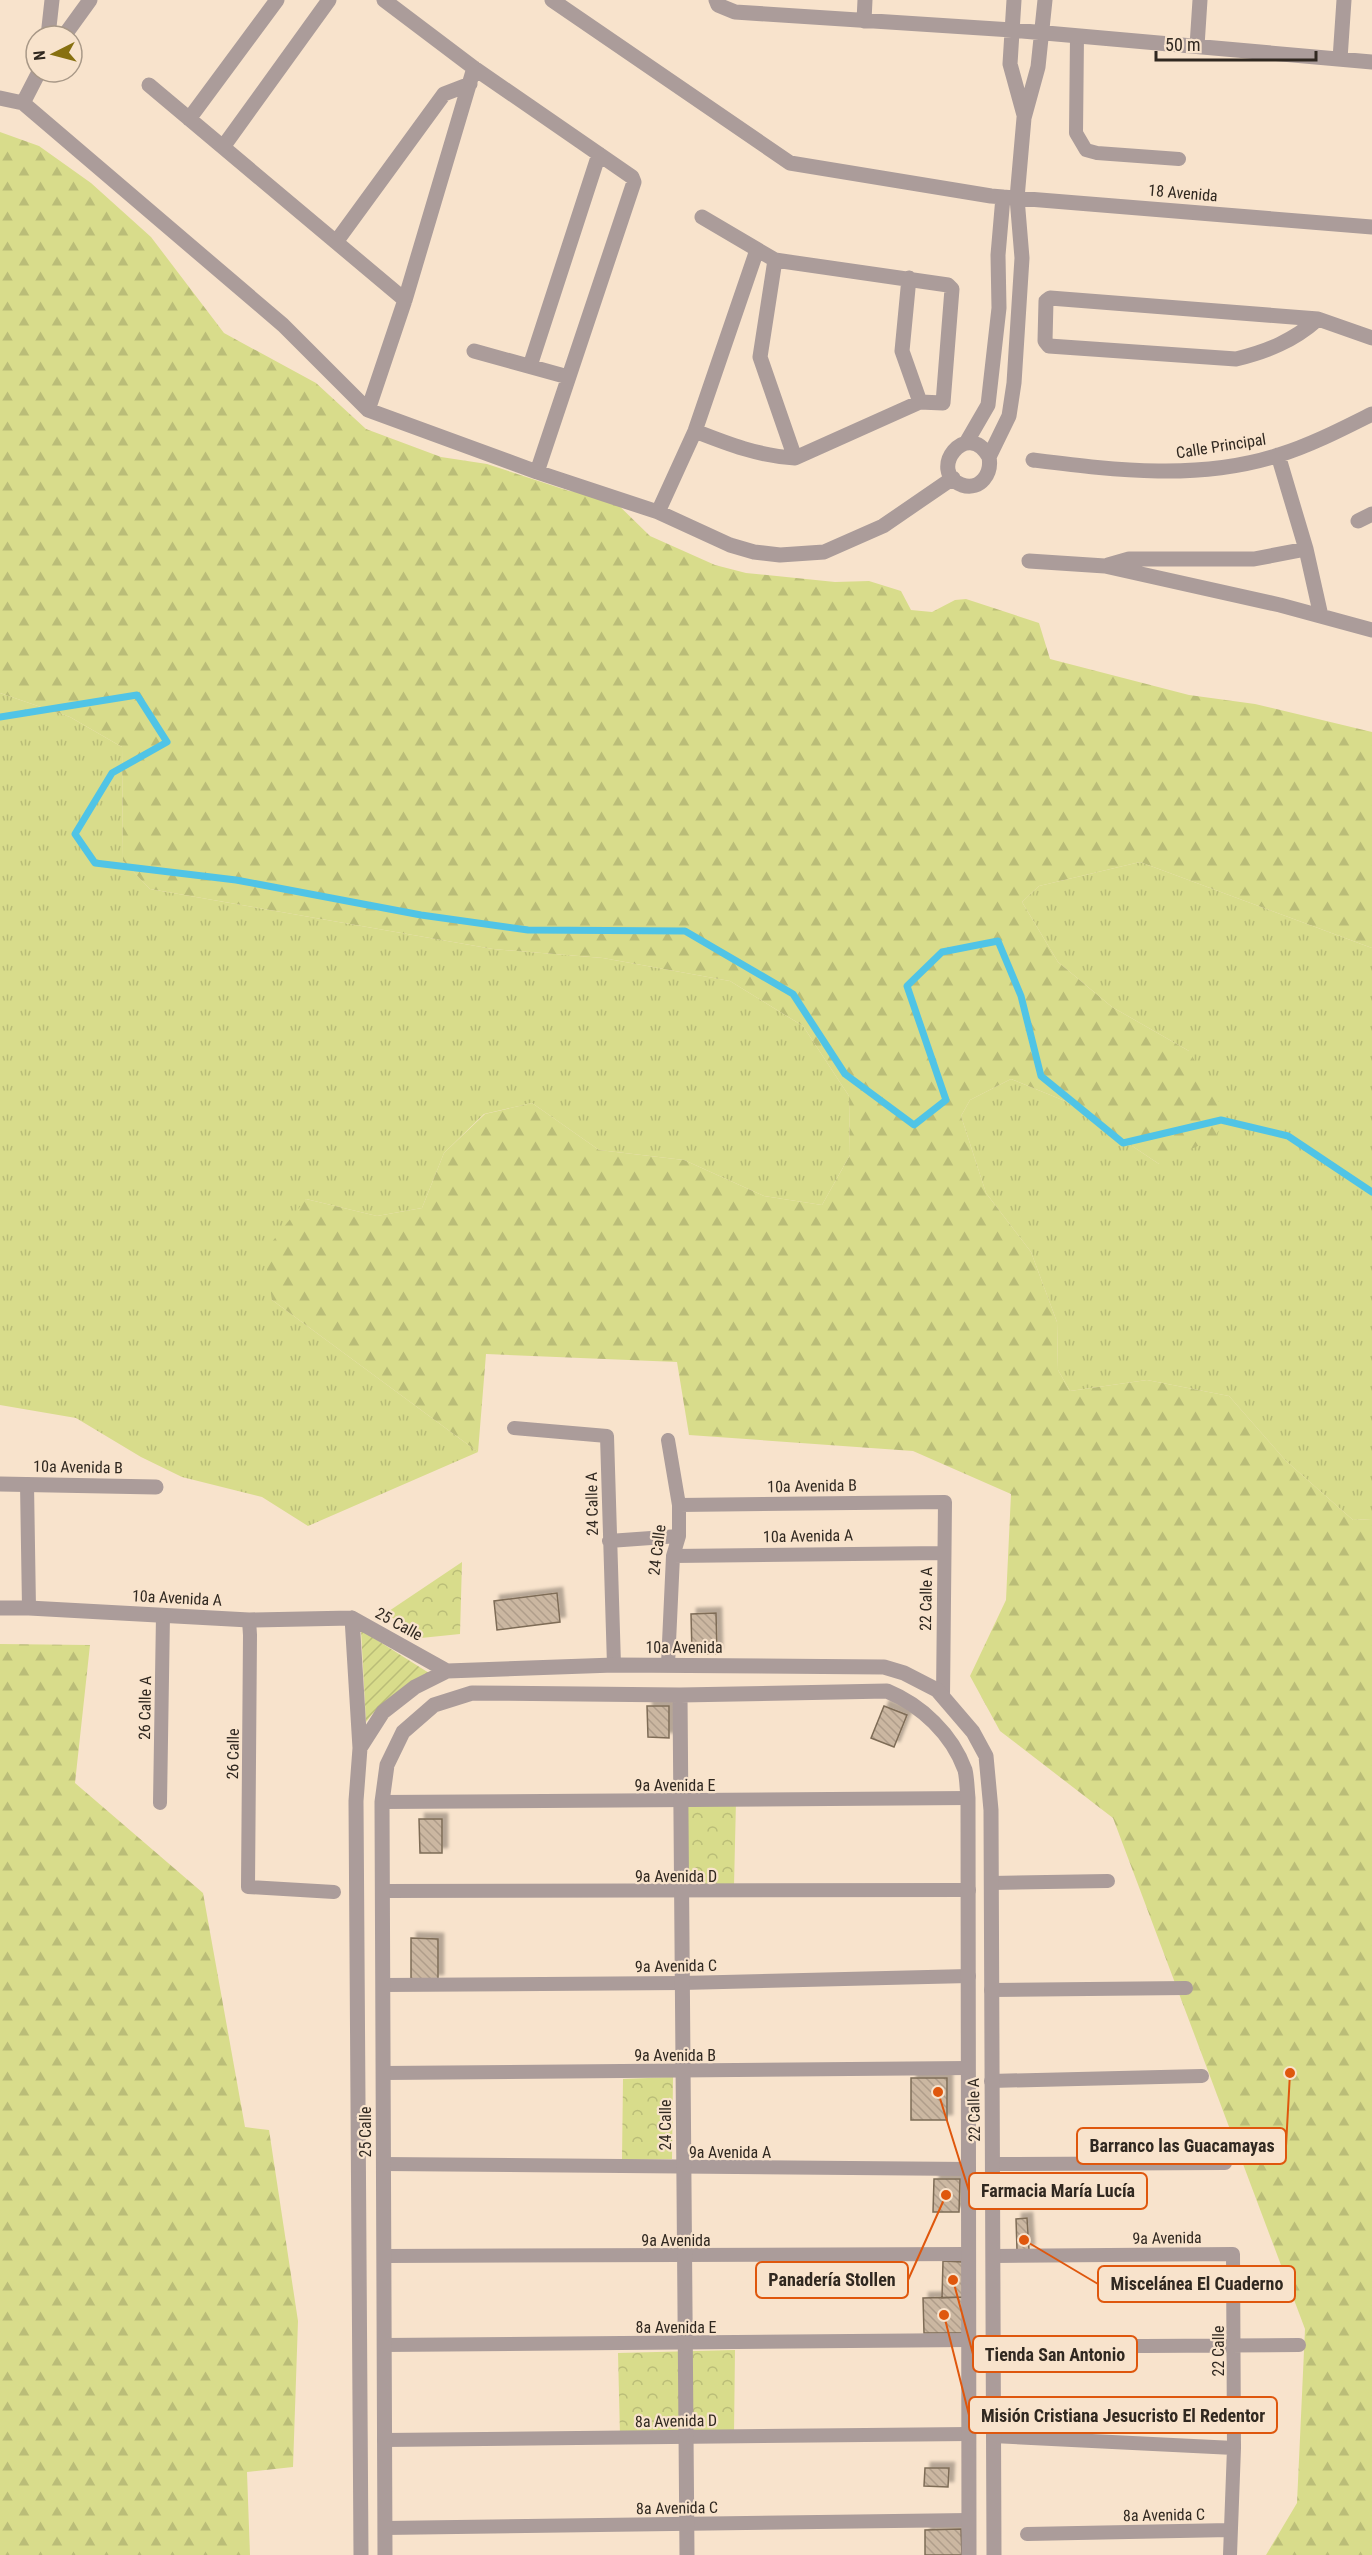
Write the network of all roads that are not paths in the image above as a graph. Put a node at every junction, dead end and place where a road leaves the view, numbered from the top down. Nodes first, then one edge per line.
1 (52, 0) edge
2 (90, 0) edge
3 (277, 0) edge
4 (329, 0) edge
5 (384, 0) edge
6 (552, 0) edge
7 (716, 0) edge
8 (865, 0) edge
9 (1014, 0) edge
10 (1045, 0) edge
11 (1200, 0) edge
12 (1344, 0) edge
13 (864, 21) junction
14 (49, 24) edge
15 (73, 24) edge
16 (1012, 30) junction
17 (1042, 32) junction
18 (1077, 36) junction
19 (1197, 46) junction
20 (1340, 59) junction
21 (1372, 62) edge
22 (474, 68) junction
23 (33, 84) edge
24 (470, 84) junction
25 (149, 85) dead end
26 (0, 98) edge
27 (23, 103) junction
28 (1024, 118) junction
29 (189, 119) junction
30 (223, 147) junction
31 (599, 154) junction
32 (1179, 159) dead end
33 (1004, 197) junction
34 (702, 217) dead end
35 (1372, 226) edge
36 (336, 242) junction
37 (757, 250) junction
38 (775, 260) junction
39 (909, 278) junction
40 (405, 300) junction
41 (1318, 319) junction
42 (1370, 340) edge
43 (474, 351) dead end
44 (530, 366) junction
45 (568, 377) junction
46 (920, 402) junction
47 (368, 410) junction
48 (1372, 414) edge
49 (695, 431) junction
50 (966, 443) junction
51 (1278, 455) junction
52 (989, 457) junction
53 (795, 458) junction
54 (1033, 459) dead end
55 (537, 472) junction
56 (953, 478) junction
57 (658, 512) junction
58 (1306, 549) junction
59 (1029, 561) dead end
60 (1105, 566) junction
61 (1321, 616) junction
62 (1372, 630) edge
63 (514, 1428) dead end
64 (668, 1440) dead end
65 (0, 1484) edge
66 (27, 1484) junction
67 (156, 1487) dead end
68 (945, 1502) joint
69 (679, 1505) junction
70 (679, 1536) junction
71 (609, 1541) junction
72 (944, 1552) junction
73 (673, 1556) junction
74 (0, 1608) edge
75 (29, 1608) junction
76 (163, 1615) junction
77 (352, 1618) junction
78 (249, 1620) junction
79 (668, 1664) junction
80 (614, 1665) junction
81 (447, 1671) junction
82 (405, 1695) joint
83 (680, 1695) junction
84 (943, 1697) junction
85 (956, 1711) joint
86 (360, 1748) junction
87 (986, 1756) junction
88 (965, 1770) junction
89 (968, 1798) junction
90 (680, 1801) junction
91 (382, 1802) junction
92 (160, 1803) dead end
93 (1107, 1881) dead end
94 (991, 1883) junction
95 (969, 1890) junction
96 (383, 1891) junction
97 (334, 1892) dead end
98 (681, 1892) junction
99 (383, 1924) junction
100 (358, 1925) junction
101 (969, 1976) junction
102 (682, 1983) junction
103 (384, 1985) junction
104 (1186, 1988) dead end
105 (991, 1990) junction
106 (968, 2068) junction
107 (683, 2072) junction
108 (382, 2073) junction
109 (1202, 2076) dead end
110 (992, 2081) junction
111 (1225, 2163) dead end
112 (383, 2164) junction
113 (993, 2164) junction
114 (684, 2168) junction
115 (969, 2169) junction
116 (968, 2254) junction
117 (1233, 2254) joint
118 (384, 2256) junction
119 (994, 2256) junction
120 (685, 2257) junction
121 (969, 2340) junction
122 (685, 2344) junction
123 (384, 2345) junction
124 (1235, 2345) junction
125 (1299, 2345) dead end
126 (993, 2347) junction
127 (969, 2433) junction
128 (993, 2436) junction
129 (686, 2437) junction
130 (384, 2440) junction
131 (1234, 2448) junction
132 (969, 2520) junction
133 (687, 2524) junction
134 (385, 2528) junction
135 (1230, 2530) junction
136 (1027, 2534) dead end
137 (362, 2555) edge
138 (385, 2555) edge
139 (687, 2555) edge
140 (969, 2555) edge
141 (994, 2555) edge
142 (1230, 2555) edge

1 - 14 street
2 - 15 street
3 - 29 street
4 - 30 street
5 - 22 street
6 - 33 street, 18 Avenida
7 - 13 street
8 - 13 street
9 - 16 street
10 - 17 street
11 - 19 street
12 - 20 street
13 - 16 street
16 - 17 street
16 - 28 street
17 - 18 street
17 - 28 street
18 - 19 street
18 - 32 lane
19 - 20 street
20 - 21 street
22 - 24 street
22 - 31 street
23 - 27 street
24 - 36 street
24 - 40 street
25 - 29 street
26 - 27 street
27 - 47 street
28 - 33 street
29 - 30 street
30 - 36 street
31 - 44 street
31 - 45 street
33 - 35 street, 18 Avenida
33 - 50 street
33 - 52 street
34 - 37 street
36 - 40 street
37 - 38 street
37 - 49 street
38 - 39 street
38 - 53 street
39 - 46 street
39 - 46 street
40 - 47 street
41 - 41 street
41 - 42 street
43 - 44 street
44 - 45 street
45 - 55 street
46 - 53 street
47 - 55 street
48 - 51 street, Calle Principal
49 - 53 street
49 - 57 street
50 - 52 street
50 - 56 street
51 - 54 street, Calle Principal
51 - 58 street
52 - 56 street
55 - 57 street
56 - 57 street
58 - 60 street
58 - 61 street
59 - 60 street
60 - 61 street
61 - 62 street
63 - 71 lane, 24 Calle A
64 - 69 lane, 24 Calle
65 - 66 street, 10a Avenida B
66 - 67 street, 10a Avenida B
66 - 75 lane
68 - 69 lane, 10a Avenida B
68 - 72 lane, 22 Calle A
69 - 70 lane, 24 Calle
70 - 71 lane
70 - 73 lane, 24 Calle
71 - 80 lane, 24 Calle A
72 - 73 lane, 10a Avenida A
72 - 84 lane, 22 Calle A
73 - 79 lane, 24 Calle
74 - 75 street, 10a Avenida A
75 - 76 street, 10a Avenida A
76 - 78 street, 10a Avenida A
76 - 92 lane, 26 Calle A
77 - 78 street, 10a Avenida A
77 - 81 street, 25 Calle
77 - 86 street, 25 Calle
78 - 97 lane, 26 Calle
79 - 80 street, 10a Avenida
79 - 84 street, 10a Avenida
80 - 81 street, 10a Avenida
81 - 82 street, 10a Avenida
82 - 86 street, 25 Calle
83 - 88 street, 22 Calle A
83 - 90 street, 24 Calle
83 - 91 street, 25 Calle
84 - 85 street, 10a Avenida
85 - 87 street, 22 Calle A
86 - 100 street, 25 Calle
87 - 88 street
87 - 94 street, 22 Calle A
88 - 89 street, 22 Calle A
89 - 90 lane, 9a Avenida E
89 - 95 street, 22 Calle A
90 - 91 lane, 9a Avenida E
90 - 98 street, 24 Calle
91 - 96 street, 25 Calle
93 - 94 lane
94 - 105 street, 22 Calle A
95 - 98 lane, 9a Avenida D
95 - 101 street, 22 Calle A
96 - 98 lane, 9a Avenida D
96 - 99 street, 25 Calle
98 - 102 street, 24 Calle
99 - 100 street
99 - 103 street, 25 Calle
100 - 137 street, 25 Calle
101 - 102 lane, 9a Avenida C
101 - 106 street, 22 Calle A
102 - 103 lane, 9a Avenida C
102 - 107 street, 24 Calle
103 - 108 street, 25 Calle
104 - 105 lane
105 - 110 street, 22 Calle A
106 - 107 lane, 9a Avenida B
106 - 115 street, 22 Calle A
107 - 108 lane, 9a Avenida B
107 - 114 street, 24 Calle
108 - 112 street, 25 Calle
109 - 110 lane
110 - 113 street, 22 Calle A
111 - 113 lane
112 - 114 lane, 9a Avenida A
112 - 118 street, 25 Calle
113 - 119 street, 22 Calle A
114 - 115 lane, 9a Avenida A
114 - 120 street, 24 Calle
115 - 116 street, 22 Calle A
116 - 120 lane, 9a Avenida
116 - 121 street, 22 Calle A
117 - 119 lane, 9a Avenida
117 - 124 lane, 22 Calle
118 - 120 lane, 9a Avenida
118 - 123 street, 25 Calle
119 - 126 street, 22 Calle A
120 - 122 street, 24 Calle
121 - 122 lane, 8a Avenida E
121 - 127 street, 22 Calle A
122 - 123 lane, 8a Avenida E
122 - 129 street, 24 Calle
123 - 130 street, 25 Calle
124 - 125 lane
124 - 126 lane
124 - 131 lane, 22 Calle
126 - 128 street, 22 Calle A
127 - 129 lane, 8a Avenida D
127 - 132 street, 22 Calle A
128 - 131 lane
128 - 141 street, 22 Calle A
129 - 130 lane, 8a Avenida D
129 - 133 street, 24 Calle
130 - 134 street, 25 Calle
131 - 135 lane, 22 Calle
132 - 133 lane, 8a Avenida C
132 - 140 street, 22 Calle A
133 - 134 lane, 8a Avenida C
133 - 139 street, 24 Calle
134 - 138 street, 25 Calle
135 - 136 lane, 8a Avenida C
135 - 142 lane, 22 Calle

